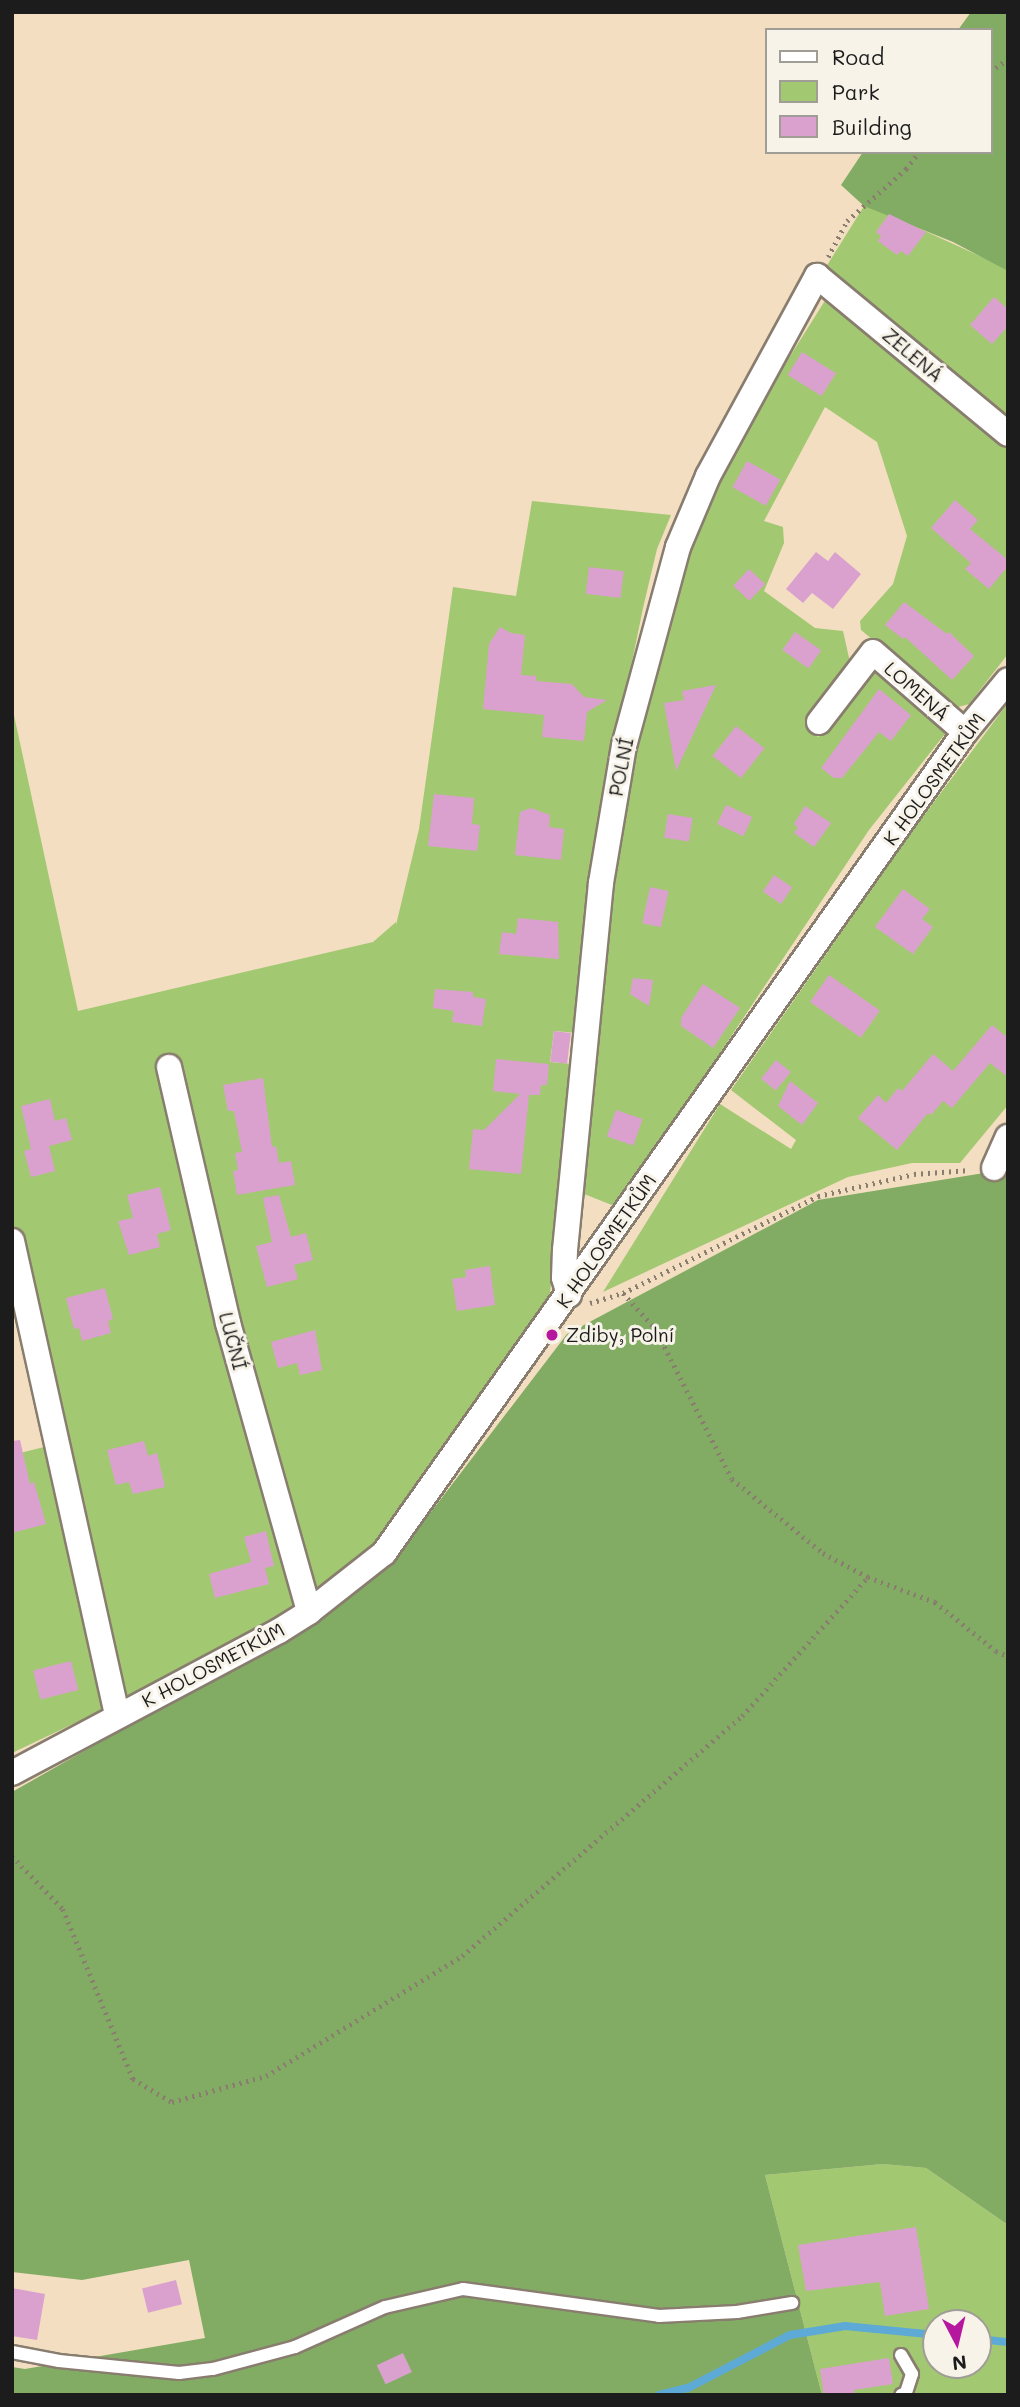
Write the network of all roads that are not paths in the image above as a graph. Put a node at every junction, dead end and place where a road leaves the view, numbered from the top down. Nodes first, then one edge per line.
1 (817, 276) joint
2 (1008, 434) edge
3 (1008, 680) edge
4 (819, 723) dead end
5 (965, 733) junction
6 (169, 1067) dead end
7 (1008, 1137) edge
8 (994, 1168) road end
9 (12, 1241) edge
10 (569, 1295) junction
11 (309, 1612) junction
12 (117, 1716) junction
13 (12, 1773) edge
14 (792, 2303) dead end
15 (12, 2352) edge
16 (901, 2355) dead end
17 (901, 2395) edge

1 - 2 street, ZELENÁ
1 - 10 street, POLNÍ
3 - 5 street, K HOLOSMETKŮM
4 - 5 street, LOMENÁ
5 - 10 street, K HOLOSMETKŮM
6 - 11 street, LUČNÍ
7 - 8 street
9 - 12 street
10 - 11 street, K HOLOSMETKŮM
11 - 12 street, K HOLOSMETKŮM
12 - 13 street, K HOLOSMETKŮM
14 - 15 lane
16 - 17 lane

